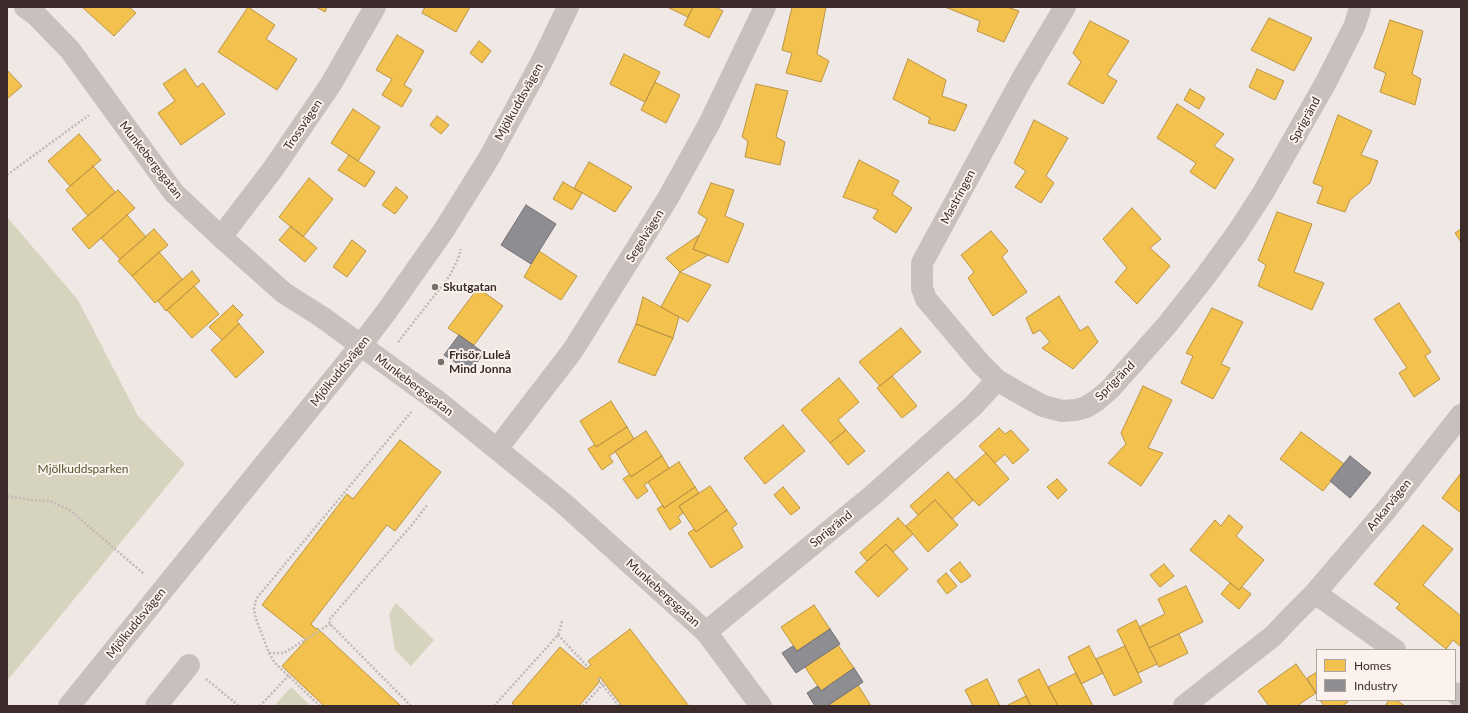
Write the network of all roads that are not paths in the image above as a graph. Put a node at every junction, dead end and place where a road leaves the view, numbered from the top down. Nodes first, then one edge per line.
1 (25, 7) edge
2 (375, 7) edge
3 (568, 7) edge
4 (765, 7) edge
5 (1065, 7) edge
6 (1360, 7) edge
7 (221, 237) junction
8 (360, 346) junction
9 (997, 380) junction
10 (1461, 415) edge
11 (497, 449) junction
12 (1316, 593) junction
13 (706, 632) junction
14 (1394, 649) edge
15 (189, 665) road end
16 (69, 706) edge
17 (156, 706) edge
18 (761, 706) edge
19 (1184, 706) edge

1 - 7 street, Munkebergsgatan
2 - 7 street, Trossvägen
3 - 8 street, Mjölkuddsvägen
4 - 11 street, Segelvägen
5 - 9 street, Mastringen
6 - 9 street, Sprigränd
7 - 8 street, Munkebergsgatan
8 - 11 street, Munkebergsgatan
8 - 16 street, Mjölkuddsvägen
9 - 13 street, Sprigränd
10 - 12 street, Ankarvägen
11 - 13 street, Munkebergsgatan
12 - 14 street
12 - 19 street, Ankarvägen
13 - 18 street, Munkebergsgatan
15 - 17 street

